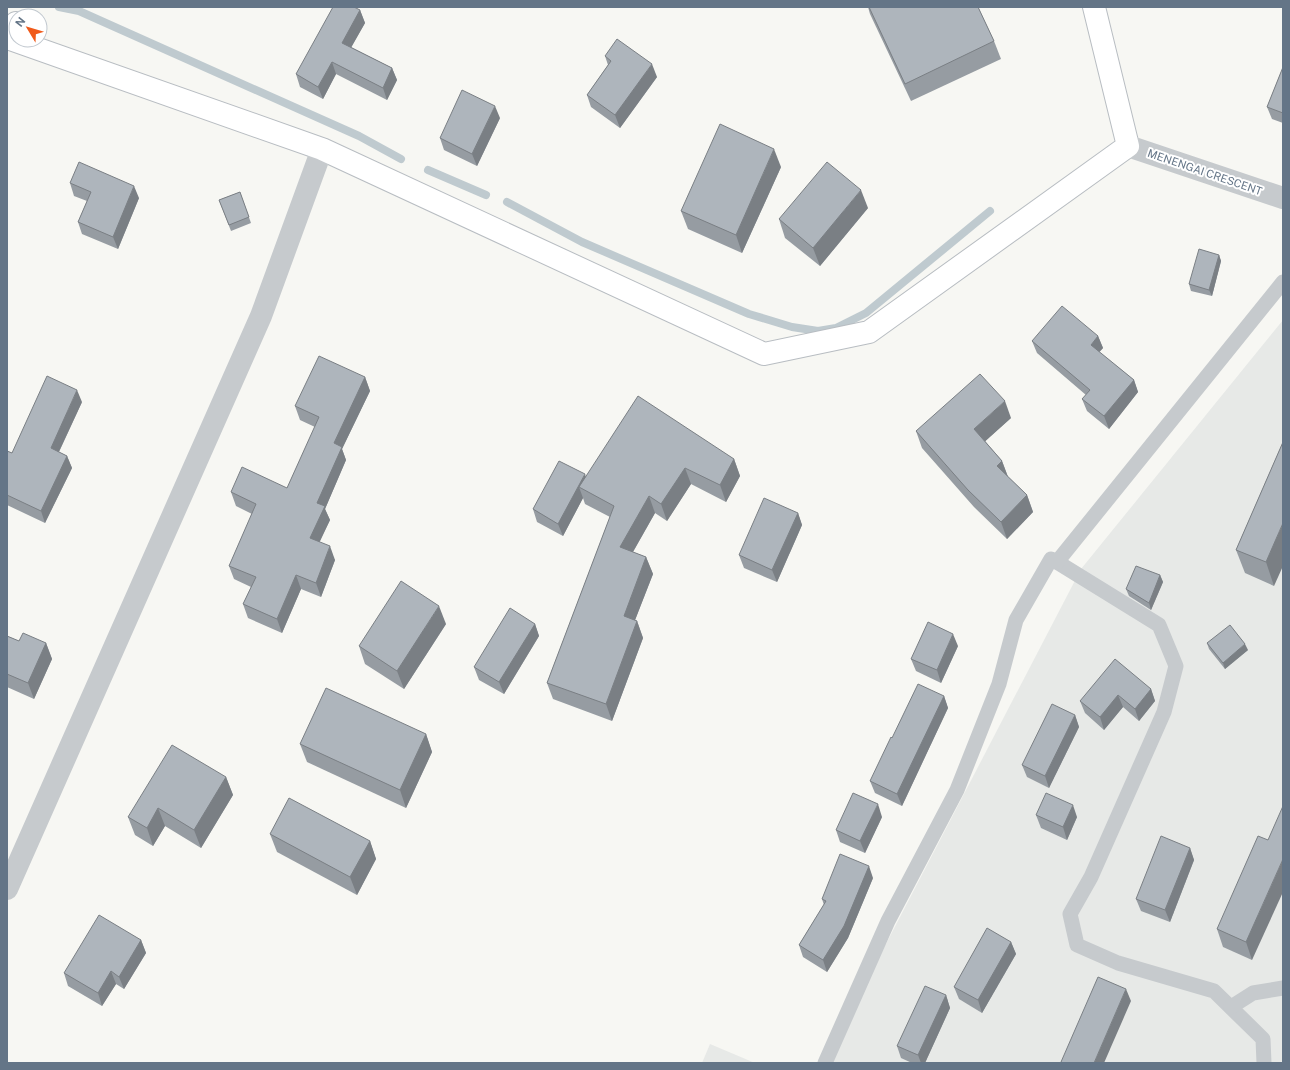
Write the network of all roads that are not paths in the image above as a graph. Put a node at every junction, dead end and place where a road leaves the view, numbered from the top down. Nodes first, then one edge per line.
1 (1094, 7) edge
2 (48, 47) edge
3 (1128, 146) junction
4 (322, 149) junction
5 (1283, 198) edge
6 (1283, 282) edge
7 (1057, 562) junction
8 (7, 889) edge
9 (1283, 988) edge
10 (1231, 1007) junction
11 (825, 1063) edge
12 (1264, 1063) edge

1 - 3 street
2 - 4 street
3 - 4 street
3 - 5 street, MENENGAI CRESCENT
4 - 8 street
6 - 7 lane
7 - 10 lane
7 - 11 lane
9 - 10 lane
10 - 12 lane

